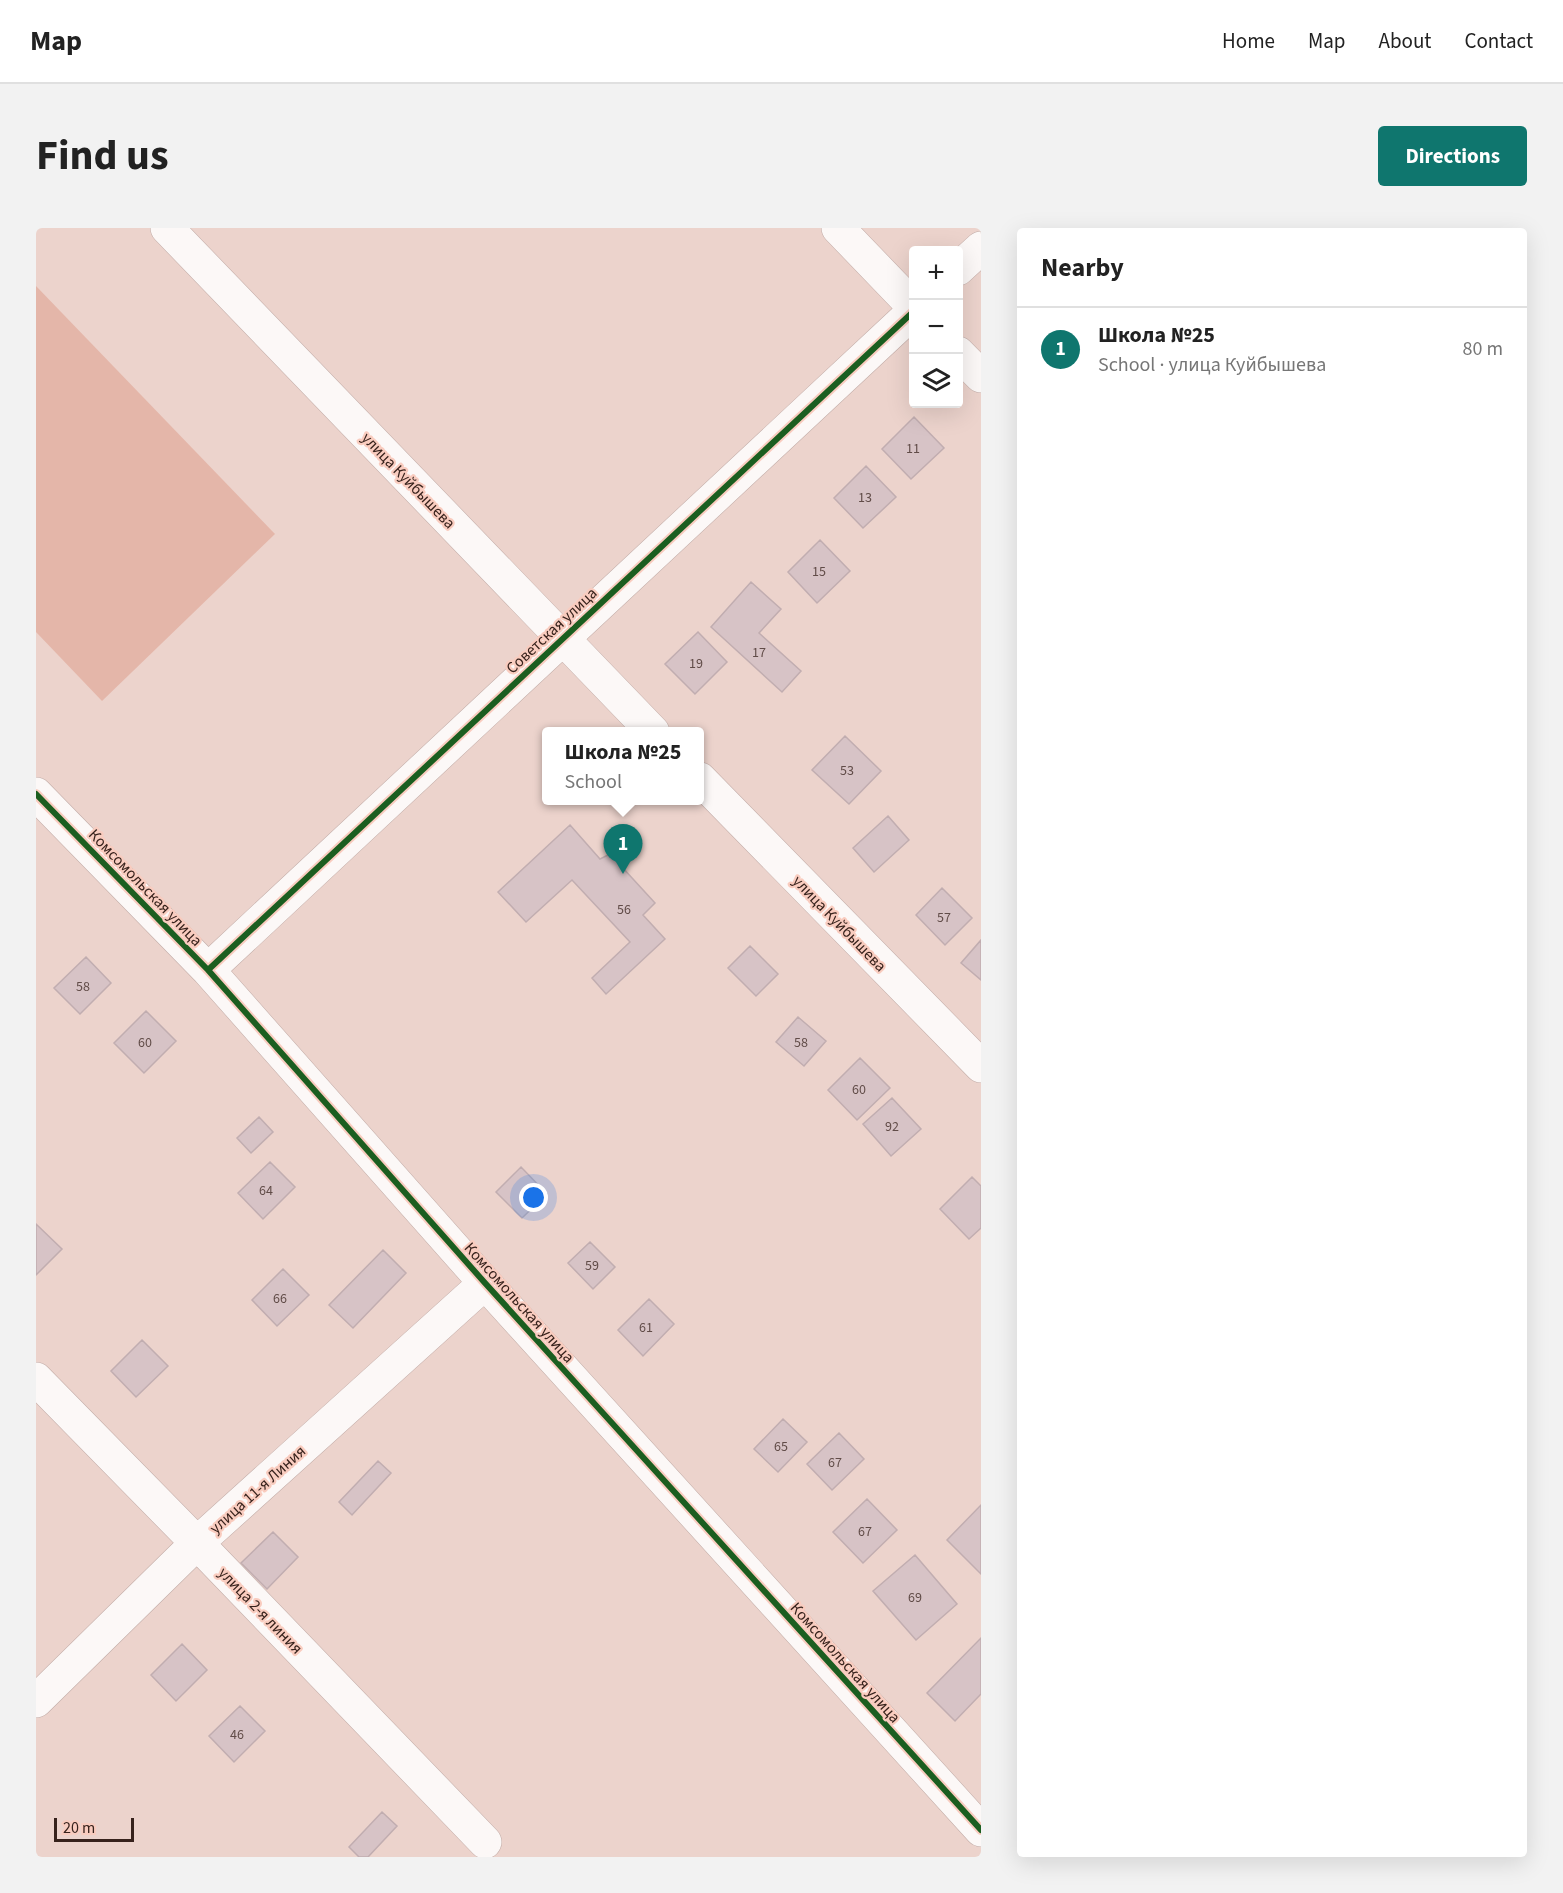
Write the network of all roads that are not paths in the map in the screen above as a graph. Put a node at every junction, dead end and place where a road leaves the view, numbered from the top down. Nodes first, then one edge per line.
1 (166, 228) edge
2 (838, 228) edge
3 (981, 248) edge
4 (963, 264) edge
5 (909, 304) edge
6 (909, 314) edge
7 (959, 354) edge
8 (981, 376) edge
9 (562, 639) junction
10 (648, 727) edge
11 (704, 784) edge
12 (36, 794) edge
13 (208, 970) junction
14 (981, 1066) edge
15 (485, 1283) junction
16 (36, 1379) edge
17 (197, 1543) junction
18 (36, 1701) edge
19 (981, 1830) edge
20 (485, 1842) dead end

1 - 9 street, улица Куйбышева
2 - 5 street
3 - 4 street
6 - 9 street, Советская улица
7 - 8 street
9 - 10 street, улица Куйбышева
9 - 13 street, Советская улица
11 - 14 street, улица Куйбышева
12 - 13 street, Комсомольская улица
13 - 15 street, Комсомольская улица
15 - 17 street, улица 11-я Линия
15 - 19 street, Комсомольская улица
16 - 17 street, улица 2-я линия
17 - 18 street, улица 11-я Линия
17 - 20 street, улица 2-я линия

